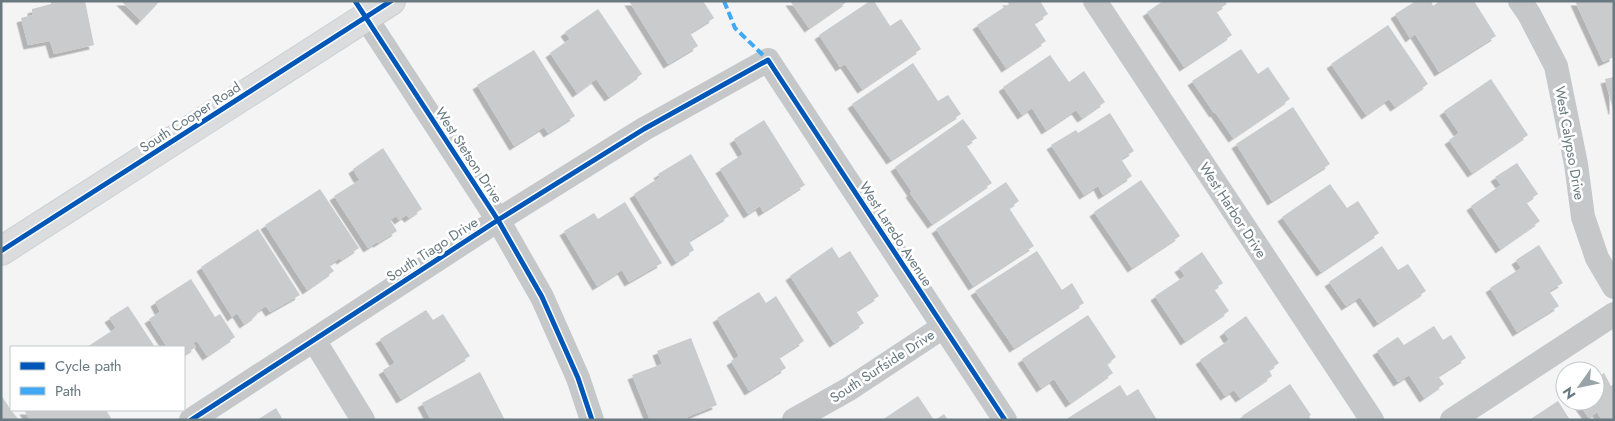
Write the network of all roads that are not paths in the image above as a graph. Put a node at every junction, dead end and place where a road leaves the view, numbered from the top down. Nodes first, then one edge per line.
1 (392, 1) edge
2 (1095, 1) edge
3 (1520, 1) edge
4 (361, 10) edge
5 (768, 60) joint
6 (498, 220) junction
7 (1, 250) edge
8 (1614, 287) edge
9 (1614, 314) edge
10 (944, 326) junction
11 (314, 340) junction
12 (191, 420) edge
13 (363, 420) edge
14 (592, 420) edge
15 (794, 420) edge
16 (1005, 420) edge
17 (1372, 420) edge
18 (1452, 420) edge

1 - 4 main road, South Cooper Road
2 - 17 street, West Harbor Drive
3 - 8 street, West Calypso Drive
4 - 6 street, West Stetson Drive
4 - 7 main road, South Cooper Road
5 - 6 street, South Tiago Drive
5 - 10 street, West Laredo Avenue
6 - 11 street, South Tiago Drive
6 - 14 street, West Stetson Drive
9 - 18 street
10 - 15 street, South Surfside Drive
10 - 16 street, West Laredo Avenue
11 - 12 street, South Tiago Drive
11 - 13 street

